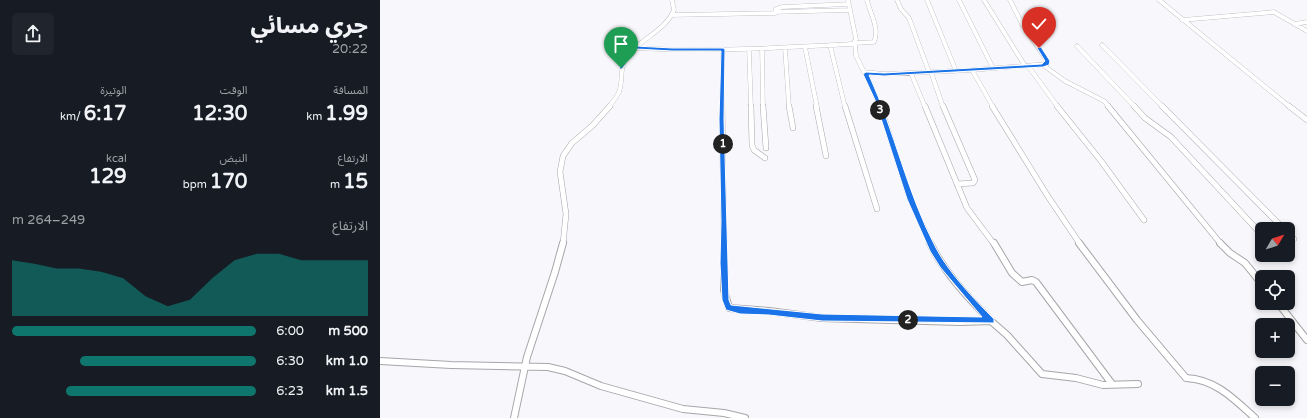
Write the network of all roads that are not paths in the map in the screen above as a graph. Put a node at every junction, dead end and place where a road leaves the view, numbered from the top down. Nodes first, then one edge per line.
1 (672, 0) edge
2 (867, 0) edge
3 (897, 0) edge
4 (926, 0) edge
5 (959, 0) edge
6 (984, 0) edge
7 (1010, 0) edge
8 (1159, 0) edge
9 (849, 2) edge
10 (850, 10) junction
11 (776, 13) junction
12 (672, 15) junction
13 (1182, 20) junction
14 (1307, 22) edge
15 (1294, 24) junction
16 (1307, 31) edge
17 (855, 43) junction
18 (1102, 45) dead end
19 (830, 46) junction
20 (1077, 46) dead end
21 (805, 47) junction
22 (635, 48) junction
23 (785, 48) junction
24 (723, 49) junction
25 (749, 49) junction
26 (762, 49) junction
27 (1043, 65) junction
28 (1026, 66) junction
29 (993, 68) junction
30 (972, 70) junction
31 (956, 71) junction
32 (930, 72) junction
33 (912, 73) junction
34 (866, 74) junction
35 (1307, 120) edge
36 (793, 128) dead end
37 (766, 148) dead end
38 (826, 156) dead end
39 (765, 158) dead end
40 (957, 184) junction
41 (877, 209) dead end
42 (1144, 220) dead end
43 (1277, 222) edge
44 (1255, 227) edge
45 (1255, 275) edge
46 (1283, 310) edge
47 (991, 321) junction
48 (1307, 340) edge
49 (380, 361) edge
50 (524, 368) junction
51 (1112, 384) junction
52 (1138, 384) dead end
53 (514, 418) edge
54 (744, 418) edge
55 (1255, 418) edge

1 - 12 street
2 - 17 street
3 - 32 street
4 - 31 street
5 - 29 street
6 - 28 street
7 - 27 street
8 - 13 street
9 - 10 street
9 - 11 street
10 - 11 street
10 - 17 street
11 - 12 street
12 - 22 street
13 - 15 street
13 - 35 street
14 - 15 street
15 - 16 street
17 - 19 street
17 - 34 street
18 - 43 street
19 - 21 street
19 - 41 street
20 - 44 street
21 - 23 street
21 - 38 street
22 - 24 street
22 - 50 street
23 - 26 street
23 - 36 street
24 - 25 street
24 - 47 street
25 - 26 street
25 - 39 street
26 - 37 street
27 - 28 street
27 - 45 street
28 - 29 street
28 - 42 street
29 - 30 street
30 - 31 street
30 - 55 street
31 - 32 street
32 - 33 street
32 - 40 street
33 - 34 street
33 - 40 street
34 - 47 street
40 - 51 street
46 - 48 street
47 - 51 street
49 - 50 street
50 - 53 street
50 - 54 street
51 - 52 street

